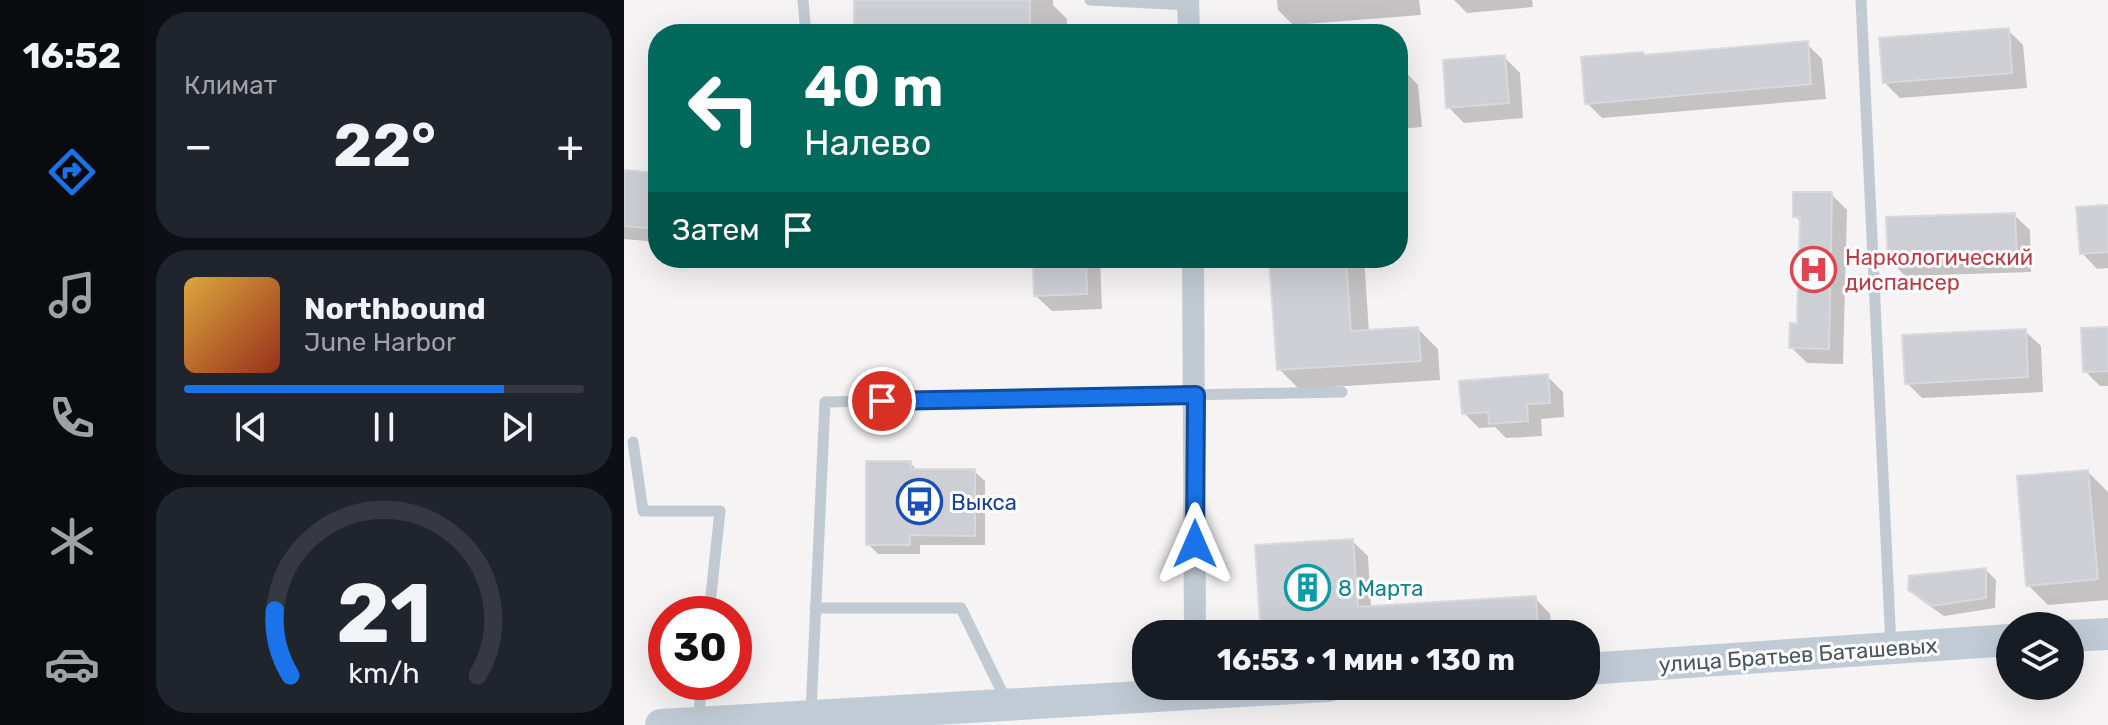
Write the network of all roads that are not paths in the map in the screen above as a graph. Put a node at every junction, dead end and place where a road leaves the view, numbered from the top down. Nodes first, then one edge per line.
1 (803, 0) edge
2 (1090, 0) edge
3 (1861, 0) edge
4 (1188, 2) edge
5 (805, 24) edge
6 (1189, 24) edge
7 (1193, 268) edge
8 (1342, 392) dead end
9 (1196, 395) junction
10 (633, 442) dead end
11 (711, 596) edge
12 (815, 608) junction
13 (1195, 620) edge
14 (2108, 634) edge
15 (2084, 635) edge
16 (1996, 641) edge
17 (1891, 649) junction
18 (1600, 668) edge
19 (1132, 695) edge
20 (700, 700) edge
21 (1008, 705) junction
22 (811, 715) junction
23 (698, 723) junction
24 (661, 725) edge

1 - 5 lane
2 - 4 lane
3 - 17 lane
4 - 6 street
7 - 9 street
8 - 9 lane
9 - 12 lane
9 - 13 street
10 - 11 lane
12 - 21 lane
12 - 22 lane
14 - 15 street
16 - 17 street, улица Братьев Баташевых
17 - 18 street, улица Братьев Баташевых
19 - 21 street
20 - 23 lane
21 - 22 street
22 - 23 street
23 - 24 street

